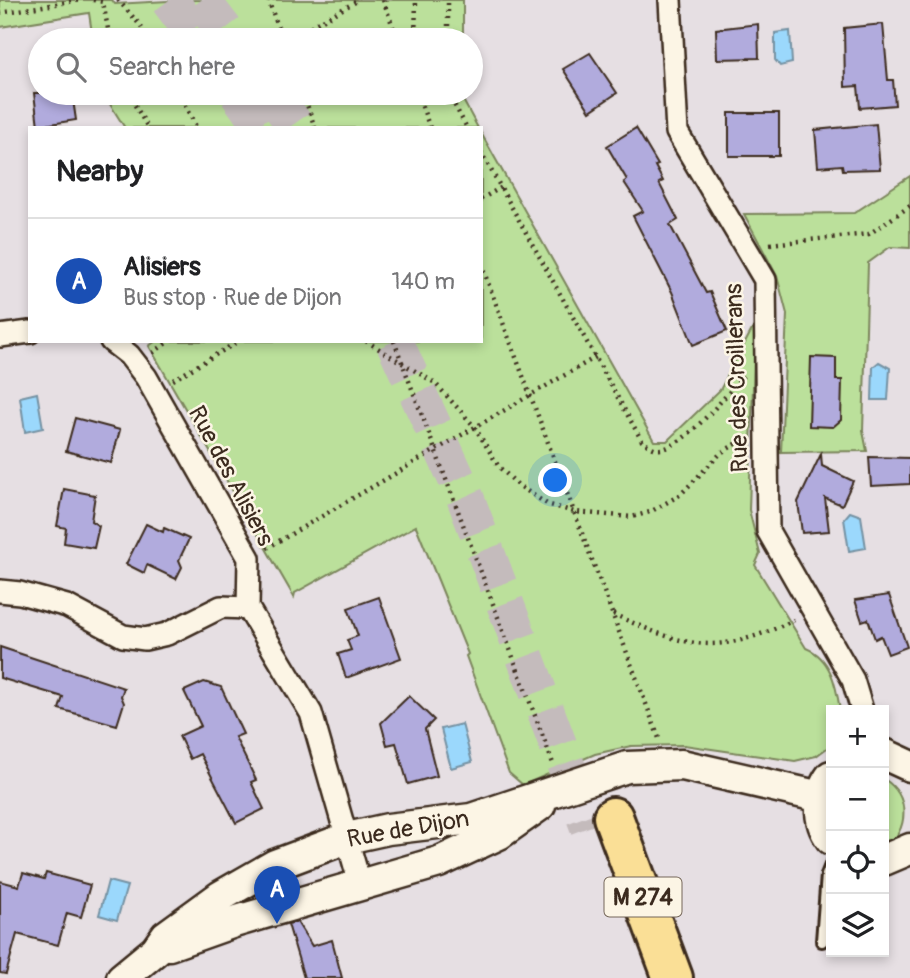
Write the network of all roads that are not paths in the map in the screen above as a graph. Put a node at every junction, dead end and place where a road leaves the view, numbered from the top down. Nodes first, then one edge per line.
1 (670, 0) edge
2 (28, 331) edge
3 (0, 336) edge
4 (113, 343) edge
5 (0, 591) edge
6 (248, 608) junction
7 (860, 705) edge
8 (889, 756) edge
9 (910, 766) edge
10 (826, 786) edge
11 (563, 789) junction
12 (826, 828) edge
13 (347, 838) junction
14 (910, 849) edge
15 (889, 858) edge
16 (360, 884) junction
17 (826, 888) edge
18 (822, 941) dead end
19 (156, 950) junction
20 (122, 978) edge
21 (645, 978) edge
22 (673, 978) edge

1 - 7 street, Rue des Croillerans
2 - 3 street
4 - 6 street, Rue des Alisiers
5 - 6 street
6 - 13 street
8 - 9 street
10 - 11 street, Rue de Dijon
10 - 12 street, Rue de Dijon
11 - 13 street, Rue de Dijon
11 - 16 street, Rue de Dijon
13 - 16 street
13 - 19 street, Rue de Dijon
14 - 15 street
16 - 19 street, Rue de Dijon
17 - 18 lane
19 - 20 street, Rue de Dijon
21 - 22 highway, M 274

